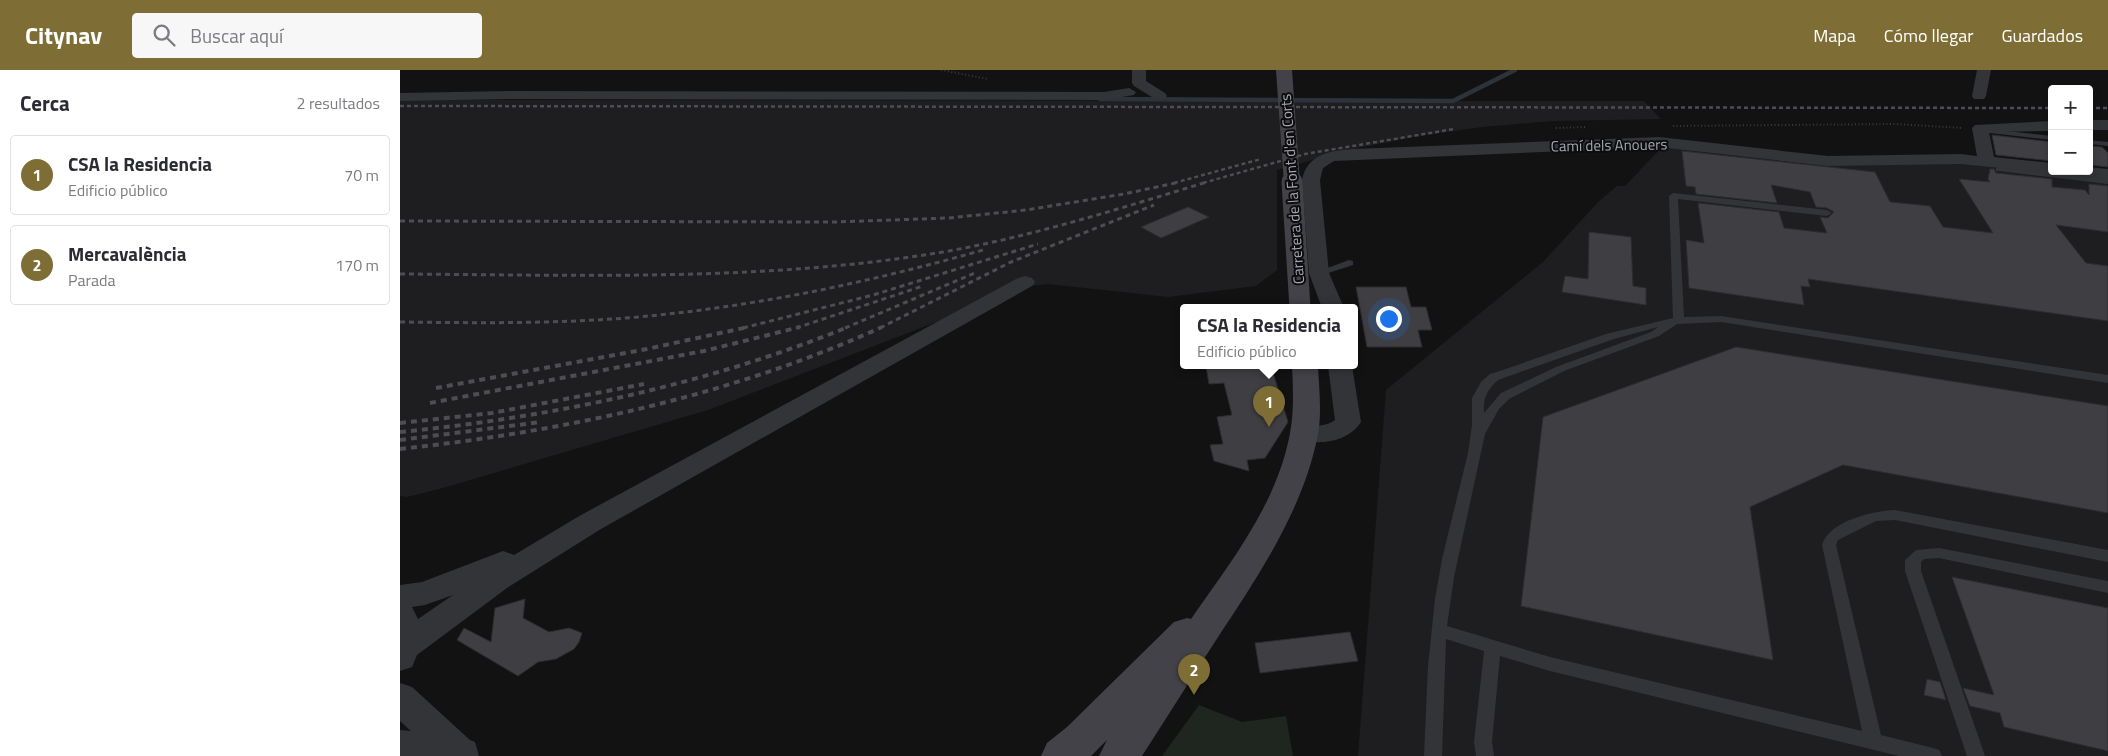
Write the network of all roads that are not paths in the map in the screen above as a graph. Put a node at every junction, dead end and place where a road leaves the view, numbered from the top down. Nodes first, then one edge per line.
1 (1139, 70) edge
2 (1284, 70) edge
3 (1984, 70) edge
4 (1130, 92) dead end
5 (1160, 96) dead end
6 (1979, 96) dead end
7 (400, 97) edge
8 (2093, 125) edge
9 (2108, 125) edge
10 (2048, 126) edge
11 (1981, 130) junction
12 (2048, 138) edge
13 (2093, 142) edge
14 (2108, 144) edge
15 (1993, 165) junction
16 (2048, 168) edge
17 (2093, 172) edge
18 (2108, 174) edge
19 (2108, 181) edge
20 (1827, 213) dead end
21 (1349, 263) dead end
22 (1319, 273) junction
23 (1025, 282) dead end
24 (1300, 304) edge
25 (1331, 304) edge
26 (1679, 320) junction
27 (1340, 369) edge
28 (1305, 373) edge
29 (2108, 379) edge
30 (1304, 433) junction
31 (1478, 434) junction
32 (592, 522) junction
33 (2108, 556) edge
34 (1234, 585) junction
35 (2108, 587) edge
36 (400, 597) edge
37 (400, 614) edge
38 (1440, 630) junction
39 (1493, 647) junction
40 (402, 652) edge
41 (400, 698) edge
42 (1873, 742) junction
43 (400, 746) edge
44 (463, 755) edge
45 (1060, 756) edge
46 (1119, 756) edge
47 (1434, 756) edge
48 (1484, 756) edge
49 (1933, 756) edge
50 (1976, 756) edge

1 - 5 street
2 - 24 street, Carretera de la Font d'en Corts, bridge
3 - 6 street
4 - 7 street
8 - 9 street
10 - 11 street
11 - 12 lane
11 - 15 street
13 - 14 lane
15 - 16 street, Camí dels Anouers
15 - 19 lane
15 - 22 street, Camí dels Anouers
17 - 18 street
20 - 26 lane
21 - 22 lane
22 - 25 street, Camí dels Anouers
23 - 32 street
26 - 29 lane
26 - 31 lane
26 - 31 lane
27 - 30 street
28 - 30 street
30 - 34 street
31 - 38 lane
32 - 36 street
32 - 40 street
33 - 42 lane
34 - 45 street
34 - 46 street
35 - 50 lane
37 - 40 street
38 - 39 lane
38 - 47 lane
39 - 42 lane
39 - 48 lane
41 - 44 street
42 - 49 lane
43 - 44 street

